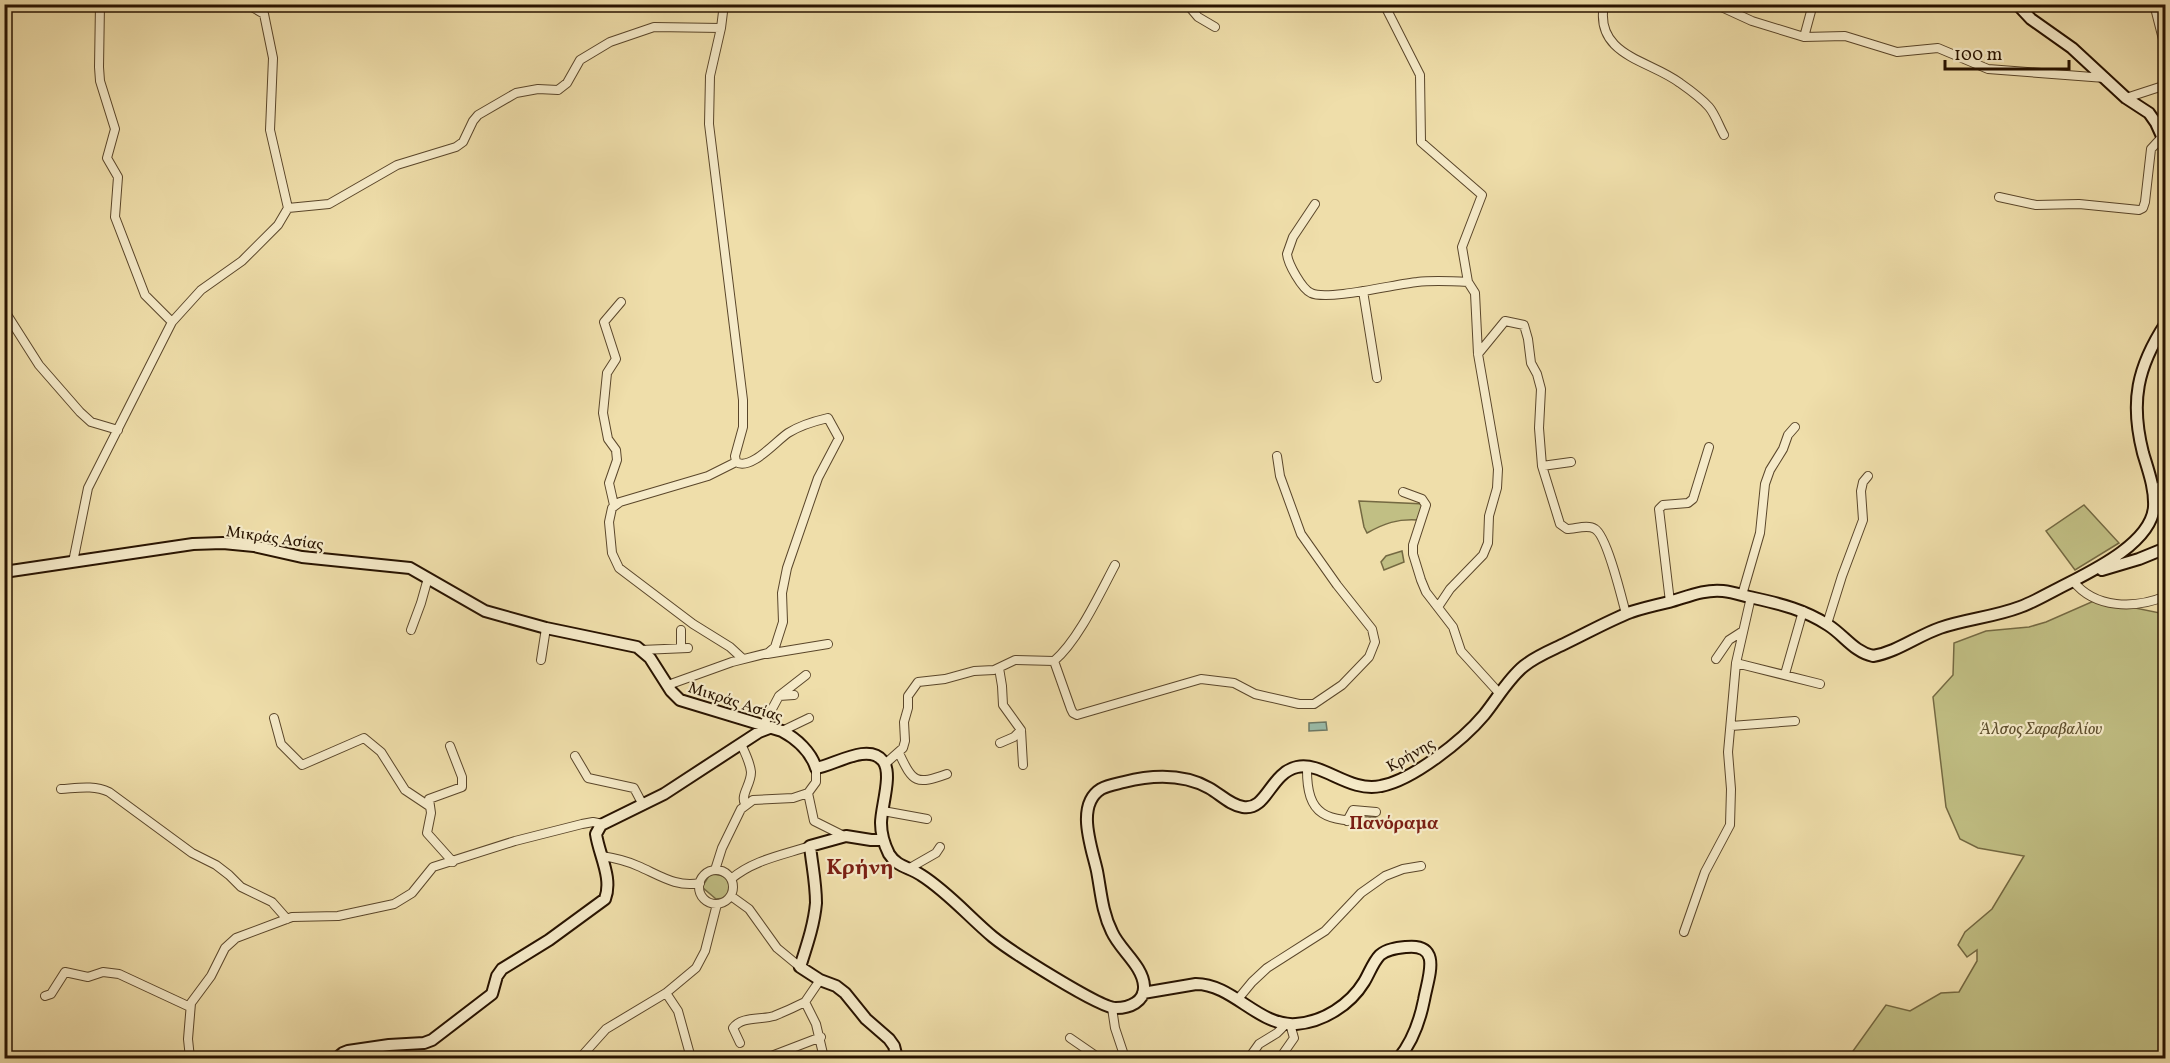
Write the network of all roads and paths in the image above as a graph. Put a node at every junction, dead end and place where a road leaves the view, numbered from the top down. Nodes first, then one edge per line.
1 (100, 4) edge
2 (247, 4) edge
3 (724, 4) edge
4 (1187, 4) edge
5 (1384, 4) edge
6 (1604, 4) edge
7 (1715, 4) edge
8 (1813, 4) edge
9 (2017, 4) edge
10 (2154, 4) edge
11 (1215, 27) dead end
12 (721, 28) junction
13 (1804, 37) junction
14 (2166, 51) edge
15 (2105, 78) junction
16 (2166, 85) edge
17 (2126, 98) junction
18 (1724, 135) dead end
19 (2164, 140) edge
20 (1999, 197) dead end
21 (1315, 204) dead end
22 (288, 208) junction
23 (1468, 282) junction
24 (1363, 291) junction
25 (621, 302) dead end
26 (4, 310) edge
27 (172, 322) junction
28 (2166, 323) edge
29 (1478, 354) junction
30 (1377, 378) dead end
31 (1795, 427) dead end
32 (118, 430) junction
33 (1709, 447) dead end
34 (1277, 456) dead end
35 (736, 462) junction
36 (1571, 462) dead end
37 (1542, 466) junction
38 (1868, 476) dead end
39 (2166, 481) edge
40 (1403, 492) dead end
41 (2153, 492) junction
42 (614, 505) junction
43 (2166, 548) edge
44 (72, 562) junction
45 (1115, 565) dead end
46 (4, 572) edge
47 (2087, 574) junction
48 (428, 578) junction
49 (2073, 581) junction
50 (1747, 596) junction
51 (2166, 596) edge
52 (1670, 602) junction
53 (1438, 607) junction
54 (1803, 611) junction
55 (1626, 614) junction
56 (1827, 624) junction
57 (546, 628) junction
58 (411, 630) dead end
59 (681, 630) dead end
60 (1743, 631) junction
61 (828, 644) dead end
62 (641, 650) junction
63 (762, 654) junction
64 (1716, 658) dead end
65 (743, 659) junction
66 (541, 660) dead end
67 (1054, 661) junction
68 (1737, 663) junction
69 (999, 668) junction
70 (1785, 674) junction
71 (806, 675) dead end
72 (1820, 684) dead end
73 (668, 685) junction
74 (1500, 694) junction
75 (794, 695) dead end
76 (779, 696) junction
77 (274, 718) dead end
78 (809, 718) dead end
79 (1795, 721) dead end
80 (1731, 726) junction
81 (773, 727) junction
82 (1021, 730) junction
83 (1000, 743) dead end
84 (741, 744) junction
85 (450, 746) dead end
86 (899, 753) junction
87 (575, 756) dead end
88 (885, 764) junction
89 (1023, 765) dead end
90 (1307, 766) junction
91 (816, 768) junction
92 (947, 774) dead end
93 (61, 789) dead end
94 (808, 793) junction
95 (746, 804) junction
96 (643, 805) junction
97 (429, 806) junction
98 (883, 811) junction
99 (1376, 812) dead end
100 (927, 819) dead end
101 (1347, 821) junction
102 (1376, 822) dead end
103 (603, 824) junction
104 (844, 837) junction
105 (883, 840) junction
106 (810, 846) junction
107 (940, 847) dead end
108 (602, 856) junction
109 (453, 862) junction
110 (1421, 866) dead end
111 (908, 869) junction
112 (715, 870) junction
113 (731, 879) junction
114 (700, 883) junction
115 (731, 896) junction
116 (717, 904) junction
117 (287, 919) junction
118 (1684, 932) dead end
119 (800, 966) junction
120 (820, 980) junction
121 (666, 993) junction
122 (1143, 993) junction
123 (45, 996) dead end
124 (1238, 999) junction
125 (805, 1002) junction
126 (190, 1007) junction
127 (1112, 1008) junction
128 (1288, 1024) junction
129 (821, 1037) junction
130 (1070, 1038) dead end
131 (740, 1043) dead end
132 (774, 1055) dead end
133 (190, 1059) edge
134 (337, 1059) edge
135 (580, 1059) edge
136 (691, 1059) edge
137 (824, 1059) edge
138 (897, 1059) edge
139 (1099, 1059) edge
140 (1125, 1059) edge
141 (1249, 1059) edge
142 (1280, 1059) edge
143 (1399, 1059) edge

1 - 27 street
2 - 22 street
3 - 12 street
4 - 11 street
5 - 23 street
6 - 18 street
7 - 13 street
8 - 13 street
9 - 15 street
10 - 14 street
12 - 22 street
12 - 35 street
13 - 15 street
15 - 17 street
16 - 17 street
17 - 19 street
19 - 20 street
21 - 24 street
22 - 27 street
23 - 24 street
23 - 29 street
24 - 30 street
25 - 42 street
26 - 32 street
27 - 32 street
28 - 41 street
29 - 37 street
29 - 53 street
31 - 50 street
32 - 44 street
33 - 52 street
34 - 67 street
35 - 42 street
35 - 63 street
36 - 37 street
37 - 55 street
38 - 56 street
39 - 41 street
40 - 53 street
41 - 47 street
42 - 65 street
43 - 47 street
44 - 46 street, Μικράς Ασίας
44 - 48 street, Μικράς Ασίας
45 - 67 street
47 - 49 street
48 - 57 street, Μικράς Ασίας
48 - 58 street
49 - 51 street
49 - 56 street, Κρήνης
50 - 52 street, Κρήνης
50 - 54 street, Κρήνης
50 - 60 street
52 - 55 street, Κρήνης
53 - 74 street
54 - 56 street, Κρήνης
54 - 70 street
55 - 74 street, Κρήνης
57 - 62 street, Μικράς Ασίας
57 - 66 street
59 - 62 street
60 - 64 street
60 - 68 street
61 - 63 street
62 - 73 street, Μικράς Ασίας
63 - 65 street
65 - 73 street
67 - 69 street
68 - 70 street
68 - 80 street
69 - 82 street
69 - 86 street
70 - 72 street
71 - 76 street
73 - 81 street, Μικράς Ασίας
74 - 90 street, Κρήνης
75 - 76 street
76 - 81 street
77 - 97 street
78 - 81 street
79 - 80 street
80 - 118 street
81 - 84 street
81 - 91 street, Μικράς Ασίας
82 - 83 street
82 - 89 street
84 - 95 street
84 - 96 street
85 - 97 street
86 - 88 street
86 - 92 street
87 - 96 street
88 - 91 street
88 - 98 street
90 - 101 street
90 - 122 street
91 - 94 street
93 - 117 street
94 - 95 street
94 - 104 street
95 - 112 street
96 - 103 street
97 - 109 street
98 - 100 street
98 - 105 street
99 - 101 street
101 - 102 street
103 - 108 street
103 - 109 street
104 - 105 street
104 - 106 street
105 - 111 street
106 - 113 street
106 - 119 street
107 - 111 street
108 - 114 street
108 - 134 street
109 - 117 street
110 - 124 street
111 - 127 street
112 - 113 street
112 - 114 street
113 - 115 street
114 - 116 street
115 - 116 street
115 - 119 street
116 - 121 street
117 - 126 street
119 - 120 street
120 - 125 street
120 - 138 street
121 - 135 street
121 - 136 street
122 - 124 street
122 - 127 street
123 - 126 street
124 - 128 street
125 - 129 street
125 - 131 street
126 - 133 street
127 - 140 street
128 - 141 street
128 - 142 street
128 - 143 street
129 - 132 street
129 - 137 street
130 - 139 street

